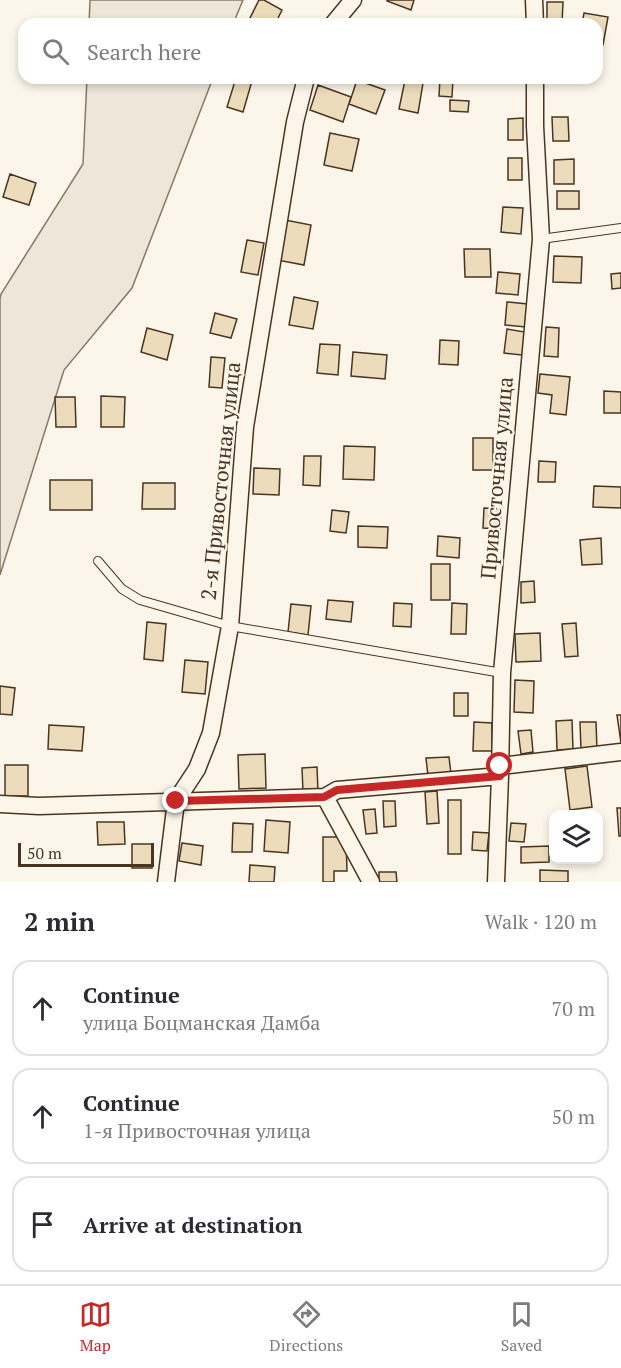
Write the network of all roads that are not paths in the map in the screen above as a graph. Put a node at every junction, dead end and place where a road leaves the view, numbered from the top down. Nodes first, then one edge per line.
1 (353, 0) edge
2 (534, 0) edge
3 (338, 18) edge
4 (536, 18) edge
5 (304, 84) edge
6 (535, 84) edge
7 (621, 228) edge
8 (542, 239) junction
9 (98, 561) dead end
10 (230, 626) junction
11 (502, 673) junction
12 (621, 752) edge
13 (500, 771) junction
14 (324, 797) junction
15 (176, 801) junction
16 (0, 804) edge
17 (166, 882) edge
18 (371, 882) edge
19 (496, 882) edge

1 - 3 street
2 - 4 street
5 - 10 street, 2-я Привосточная улица
6 - 8 street, Привосточная улица
7 - 8 lane
8 - 11 street, Привосточная улица
9 - 10 lane
10 - 11 lane
10 - 15 street, 2-я Привосточная улица
11 - 13 street, Привосточная улица
12 - 13 street
13 - 14 street
13 - 19 street, Привосточная улица
14 - 15 street
14 - 18 street
15 - 16 street
15 - 17 street, 2-я Привосточная улица

